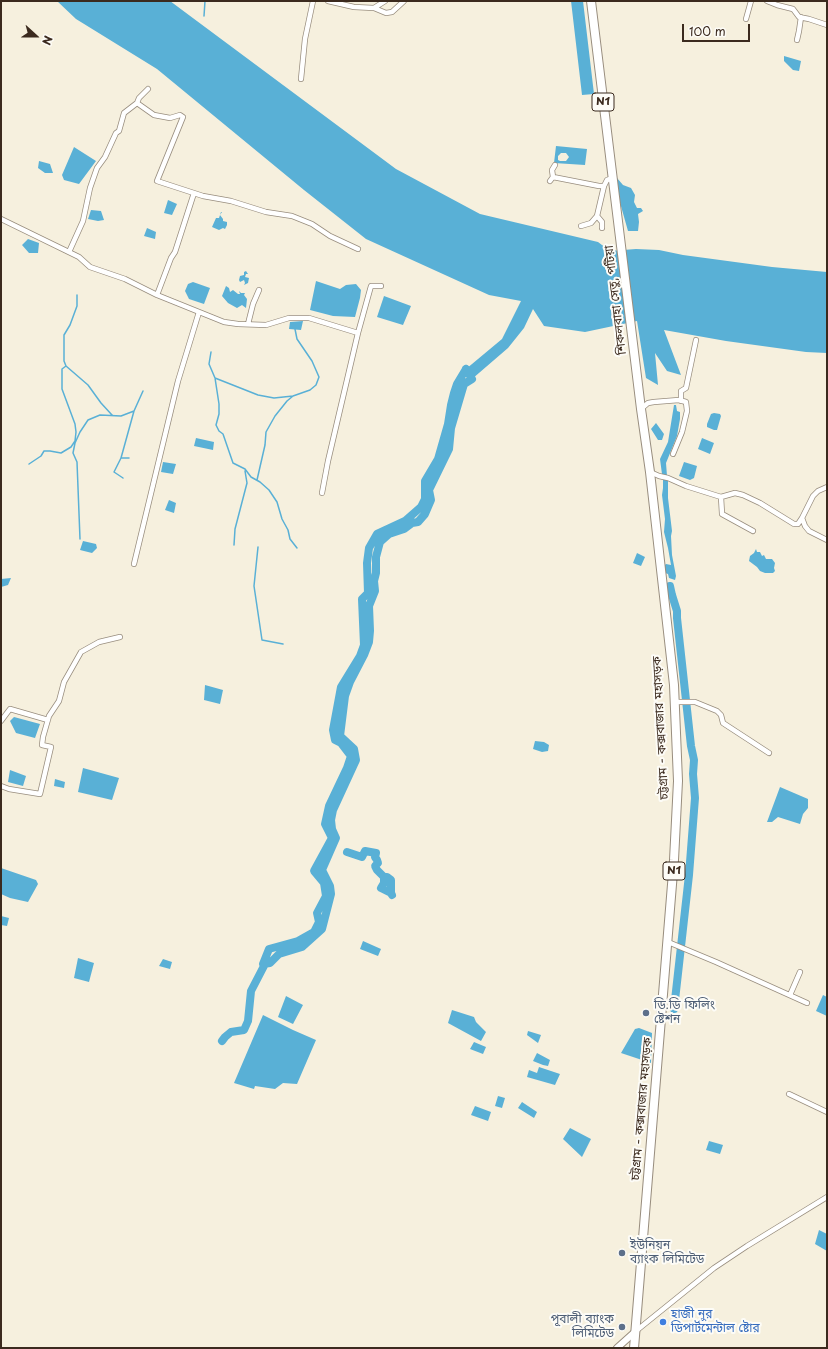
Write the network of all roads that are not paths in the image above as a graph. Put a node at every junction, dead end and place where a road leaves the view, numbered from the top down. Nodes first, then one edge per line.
1 (313, 1) edge
2 (328, 1) edge
3 (385, 1) edge
4 (404, 1) edge
5 (591, 1) edge
6 (751, 1) edge
7 (767, 1) edge
8 (374, 8) junction
9 (801, 17) junction
10 (746, 19) dead end
11 (827, 25) edge
12 (797, 40) dead end
13 (302, 79) dead end
14 (148, 89) dead end
15 (137, 103) junction
16 (555, 165) dead end
17 (613, 178) junction
18 (604, 186) junction
19 (194, 193) junction
20 (598, 216) junction
21 (1, 219) edge
22 (581, 226) dead end
23 (602, 228) dead end
24 (358, 249) dead end
25 (70, 252) junction
26 (381, 286) dead end
27 (259, 290) dead end
28 (157, 295) junction
29 (199, 312) junction
30 (248, 324) junction
31 (358, 332) junction
32 (696, 340) dead end
33 (639, 395) joint
34 (680, 401) junction
35 (641, 409) junction
36 (674, 454) dead end
37 (650, 472) junction
38 (827, 487) edge
39 (322, 493) dead end
40 (721, 497) junction
41 (802, 518) junction
42 (753, 531) dead end
43 (827, 540) edge
44 (134, 564) dead end
45 (120, 637) dead end
46 (678, 702) junction
47 (48, 720) junction
48 (1, 721) edge
49 (769, 753) dead end
50 (1, 786) edge
51 (668, 942) junction
52 (800, 972) dead end
53 (790, 995) junction
54 (807, 1003) dead end
55 (789, 1094) dead end
56 (827, 1112) edge
57 (827, 1197) edge
58 (636, 1331) junction
59 (617, 1348) edge
60 (634, 1348) edge

1 - 13 street
2 - 8 street
3 - 8 street
4 - 8 street
5 - 17 highway, N1
6 - 10 street
7 - 9 street
9 - 11 street
9 - 12 street
14 - 15 street
15 - 19 street
15 - 25 street
16 - 18 street
17 - 18 street
17 - 33 highway, শিকলবাহা সেতু, পটিয়া / N1
18 - 20 street
19 - 24 street
19 - 28 street
20 - 22 street
20 - 23 street
21 - 25 street
25 - 28 street
26 - 31 street
27 - 30 street
28 - 29 street
29 - 30 street
29 - 44 street
30 - 31 street
31 - 39 street
32 - 34 street
33 - 35 highway, চট্টগ্রাম - কক্সবাজার মহাসড়ক / N1
34 - 35 street
34 - 36 street
35 - 37 highway, চট্টগ্রাম - কক্সবাজার মহাসড়ক / N1
37 - 40 street
37 - 46 highway, চট্টগ্রাম - কক্সবাজার মহাসড়ক / N1
38 - 41 street
40 - 41 street
40 - 42 street
41 - 43 street
45 - 47 street
46 - 49 street
46 - 51 highway, চট্টগ্রাম - কক্সবাজার মহাসড়ক / N1
47 - 48 street
47 - 50 street
51 - 53 street
51 - 58 highway, চট্টগ্রাম - কক্সবাজার মহাসড়ক / N1
52 - 53 street
53 - 54 street
55 - 56 street
57 - 58 street
58 - 59 main road
58 - 60 highway, চট্টগ্রাম - কক্সবাজার মহাসড়ক / N1

